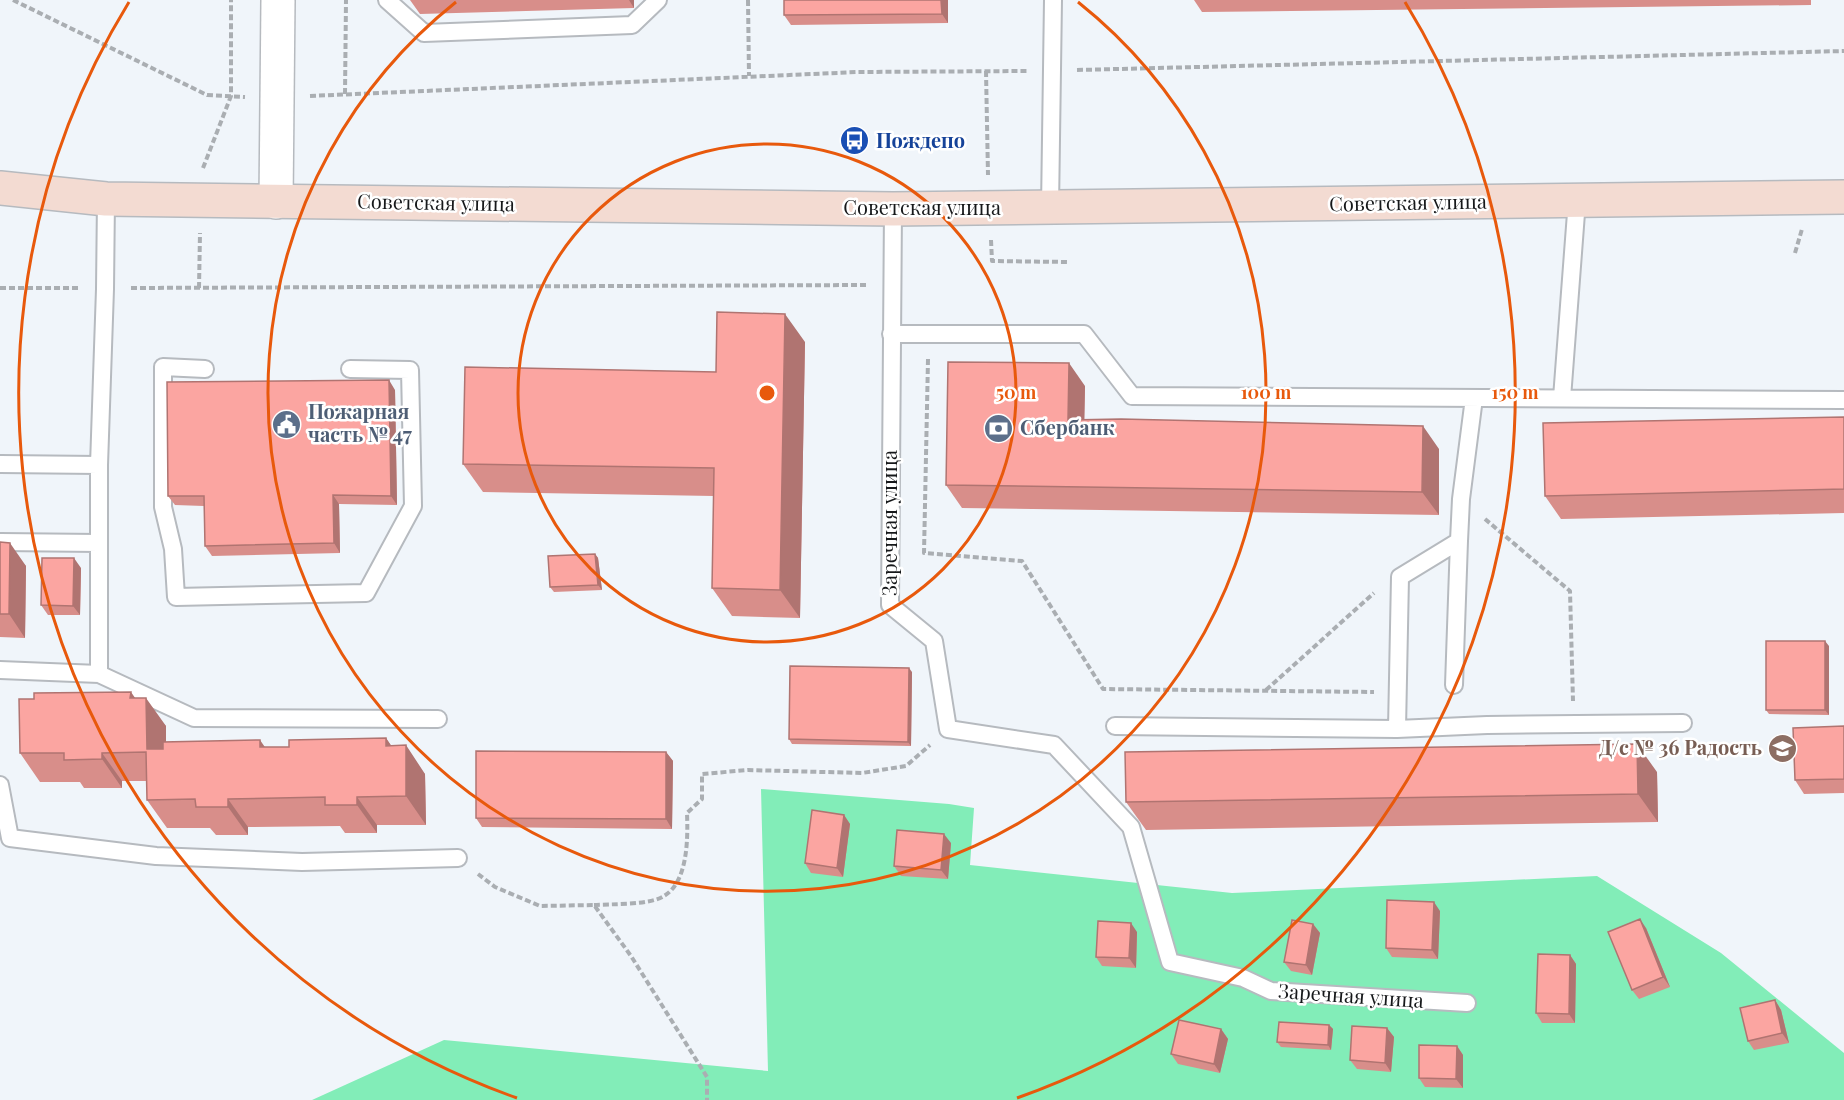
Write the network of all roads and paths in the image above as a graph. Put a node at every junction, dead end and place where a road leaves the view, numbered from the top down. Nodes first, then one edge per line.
1 (13, 0) edge
2 (231, 0) edge
3 (278, 0) edge
4 (346, 0) edge
5 (387, 0) edge
6 (658, 0) edge
7 (748, 0) edge
8 (1053, 0) edge
9 (749, 76) dead end
10 (345, 94) dead end
11 (231, 96) junction
12 (277, 98) junction
13 (0, 188) edge
14 (41, 194) junction
15 (1844, 197) edge
16 (106, 199) junction
17 (0, 200) edge
18 (1577, 200) junction
19 (276, 202) junction
20 (1050, 208) junction
21 (893, 209) junction
22 (892, 285) junction
23 (0, 288) edge
24 (105, 288) junction
25 (891, 334) junction
26 (928, 334) junction
27 (205, 369) dead end
28 (350, 369) dead end
29 (1474, 398) junction
30 (1562, 398) junction
31 (1844, 400) edge
32 (0, 464) edge
33 (99, 465) junction
34 (1461, 498) junction
35 (1459, 541) junction
36 (0, 542) edge
37 (99, 543) junction
38 (1400, 577) junction
39 (0, 670) edge
40 (99, 674) junction
41 (1454, 685) dead end
42 (1265, 691) junction
43 (1398, 692) junction
44 (1573, 695) dead end
45 (438, 719) dead end
46 (1683, 723) dead end
47 (1115, 726) dead end
48 (948, 729) junction
49 (1397, 729) junction
50 (0, 784) edge
51 (458, 858) joint
52 (594, 905) junction
53 (1467, 1003) dead end
54 (706, 1100) edge

1 - 11 path
2 - 11 path
3 - 12 street
4 - 10 path
5 - 6 lane
7 - 9 path
8 - 20 lane
11 - 12 path
12 - 19 street
13 - 14 main road, Советская улица
14 - 16 main road, Советская улица
14 - 17 lane
15 - 18 main road, Советская улица
16 - 19 main road, Советская улица
16 - 24 lane
18 - 20 main road, Советская улица
18 - 30 lane
19 - 21 main road, Советская улица
20 - 21 main road, Советская улица
21 - 22 lane, Заречная улица
22 - 24 path
22 - 25 lane, Заречная улица
23 - 24 path
24 - 33 lane
25 - 26 lane
25 - 48 lane, Заречная улица
26 - 29 lane
26 - 42 path
27 - 28 lane
29 - 30 lane
29 - 34 lane
30 - 31 lane
32 - 33 lane
33 - 37 lane
34 - 35 lane
34 - 44 path
35 - 38 lane
35 - 41 lane
36 - 37 lane
37 - 40 lane
38 - 42 path
38 - 43 lane
39 - 40 lane
40 - 45 lane
42 - 43 path
43 - 49 lane
46 - 49 lane
47 - 49 lane
48 - 52 path
48 - 53 lane, Заречная улица
50 - 51 lane
51 - 52 path
52 - 54 path

